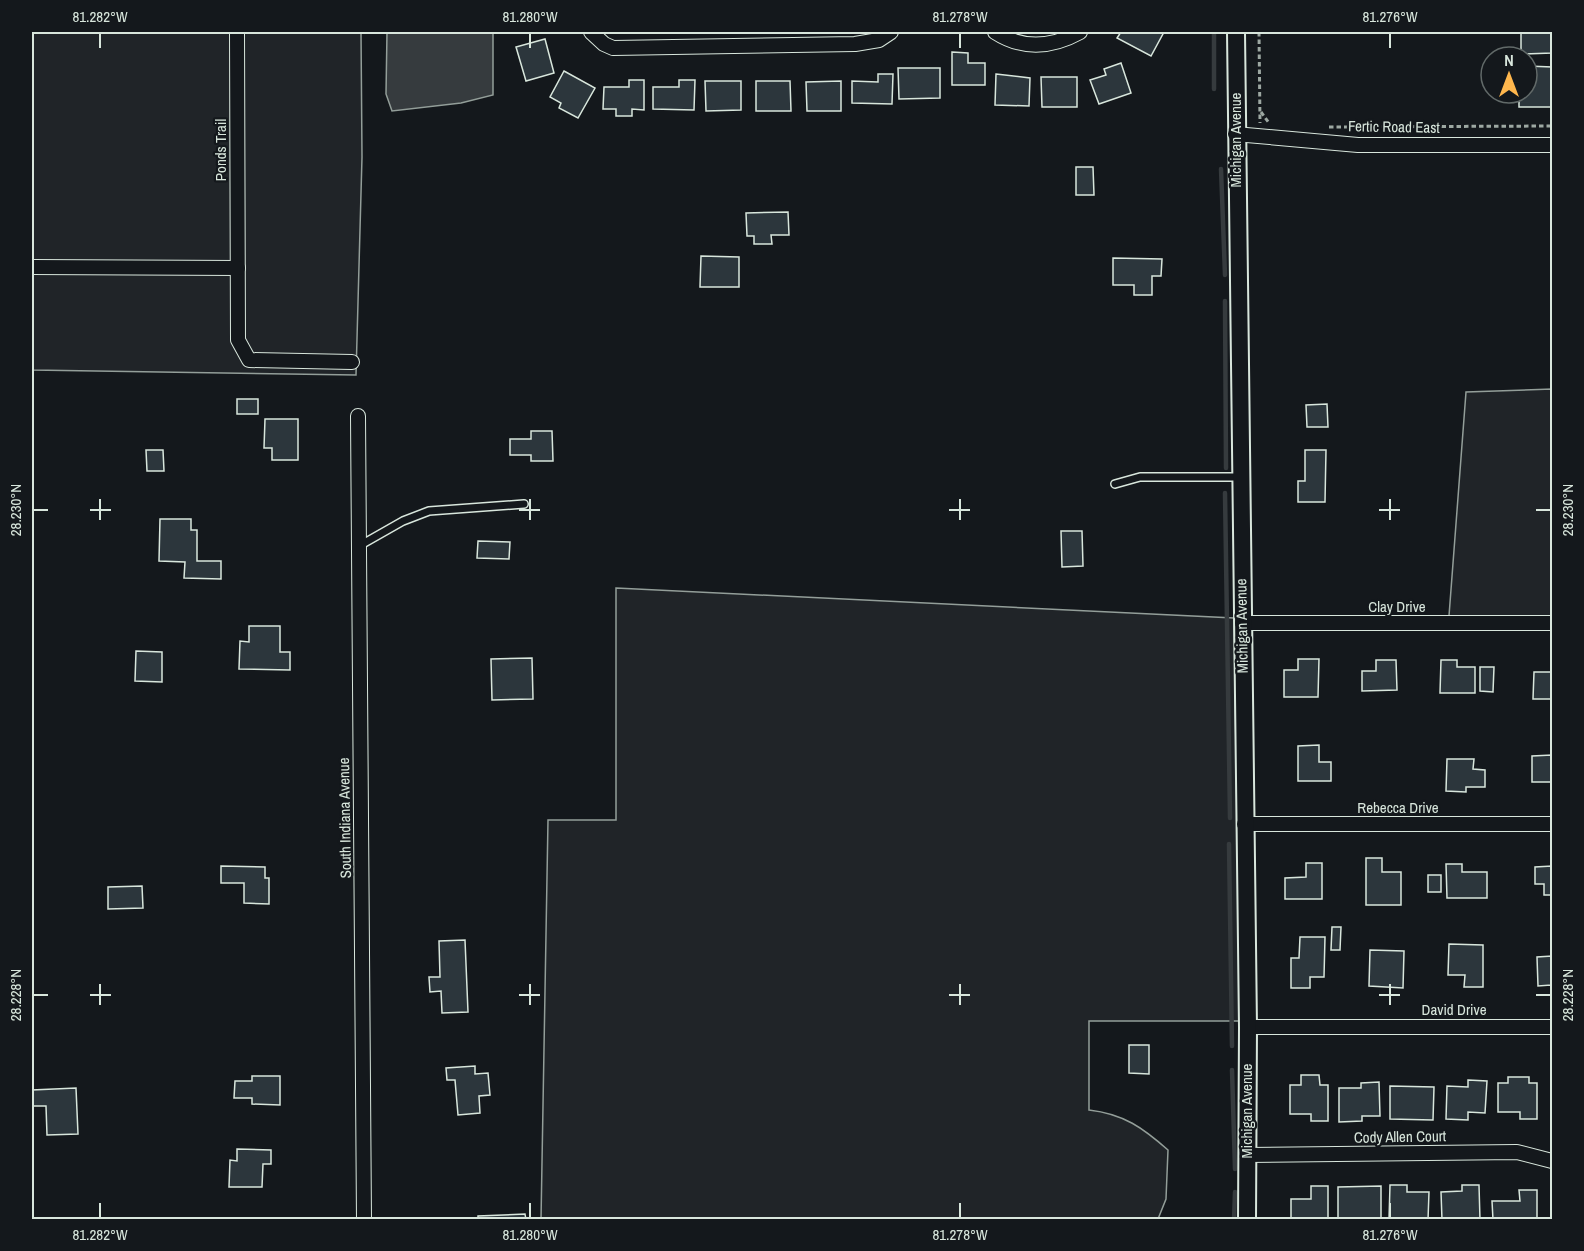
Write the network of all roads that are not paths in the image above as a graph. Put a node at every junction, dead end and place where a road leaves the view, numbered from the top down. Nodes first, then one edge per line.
1 (237, 32) edge
2 (591, 32) edge
3 (891, 32) edge
4 (995, 32) edge
5 (1080, 32) edge
6 (1236, 32) edge
7 (1235, 134) junction
8 (1552, 145) edge
9 (32, 267) edge
10 (238, 268) junction
11 (352, 362) dead end
12 (358, 416) dead end
13 (1240, 477) junction
14 (1116, 484) dead end
15 (524, 504) dead end
16 (359, 546) junction
17 (1242, 623) junction
18 (1552, 623) edge
19 (1244, 824) junction
20 (1552, 824) edge
21 (1248, 1027) junction
22 (1552, 1027) edge
23 (1247, 1155) junction
24 (1552, 1161) edge
25 (364, 1220) edge
26 (1247, 1220) edge

1 - 10 street, Ponds Trail
2 - 3 street
4 - 5 street
6 - 7 street, Michigan Avenue
7 - 8 street, Fertic Road East
7 - 13 street, Michigan Avenue
9 - 10 street
10 - 11 street, Ponds Trail
12 - 16 street, South Indiana Avenue
13 - 14 lane
13 - 17 street, Michigan Avenue
15 - 16 lane
16 - 25 street, South Indiana Avenue
17 - 18 street, Clay Drive
17 - 19 street, Michigan Avenue
19 - 20 street, Rebecca Drive
19 - 21 street, Michigan Avenue
21 - 22 street, David Drive
21 - 23 street, Michigan Avenue
23 - 24 street, Cody Allen Court
23 - 26 street, Michigan Avenue

